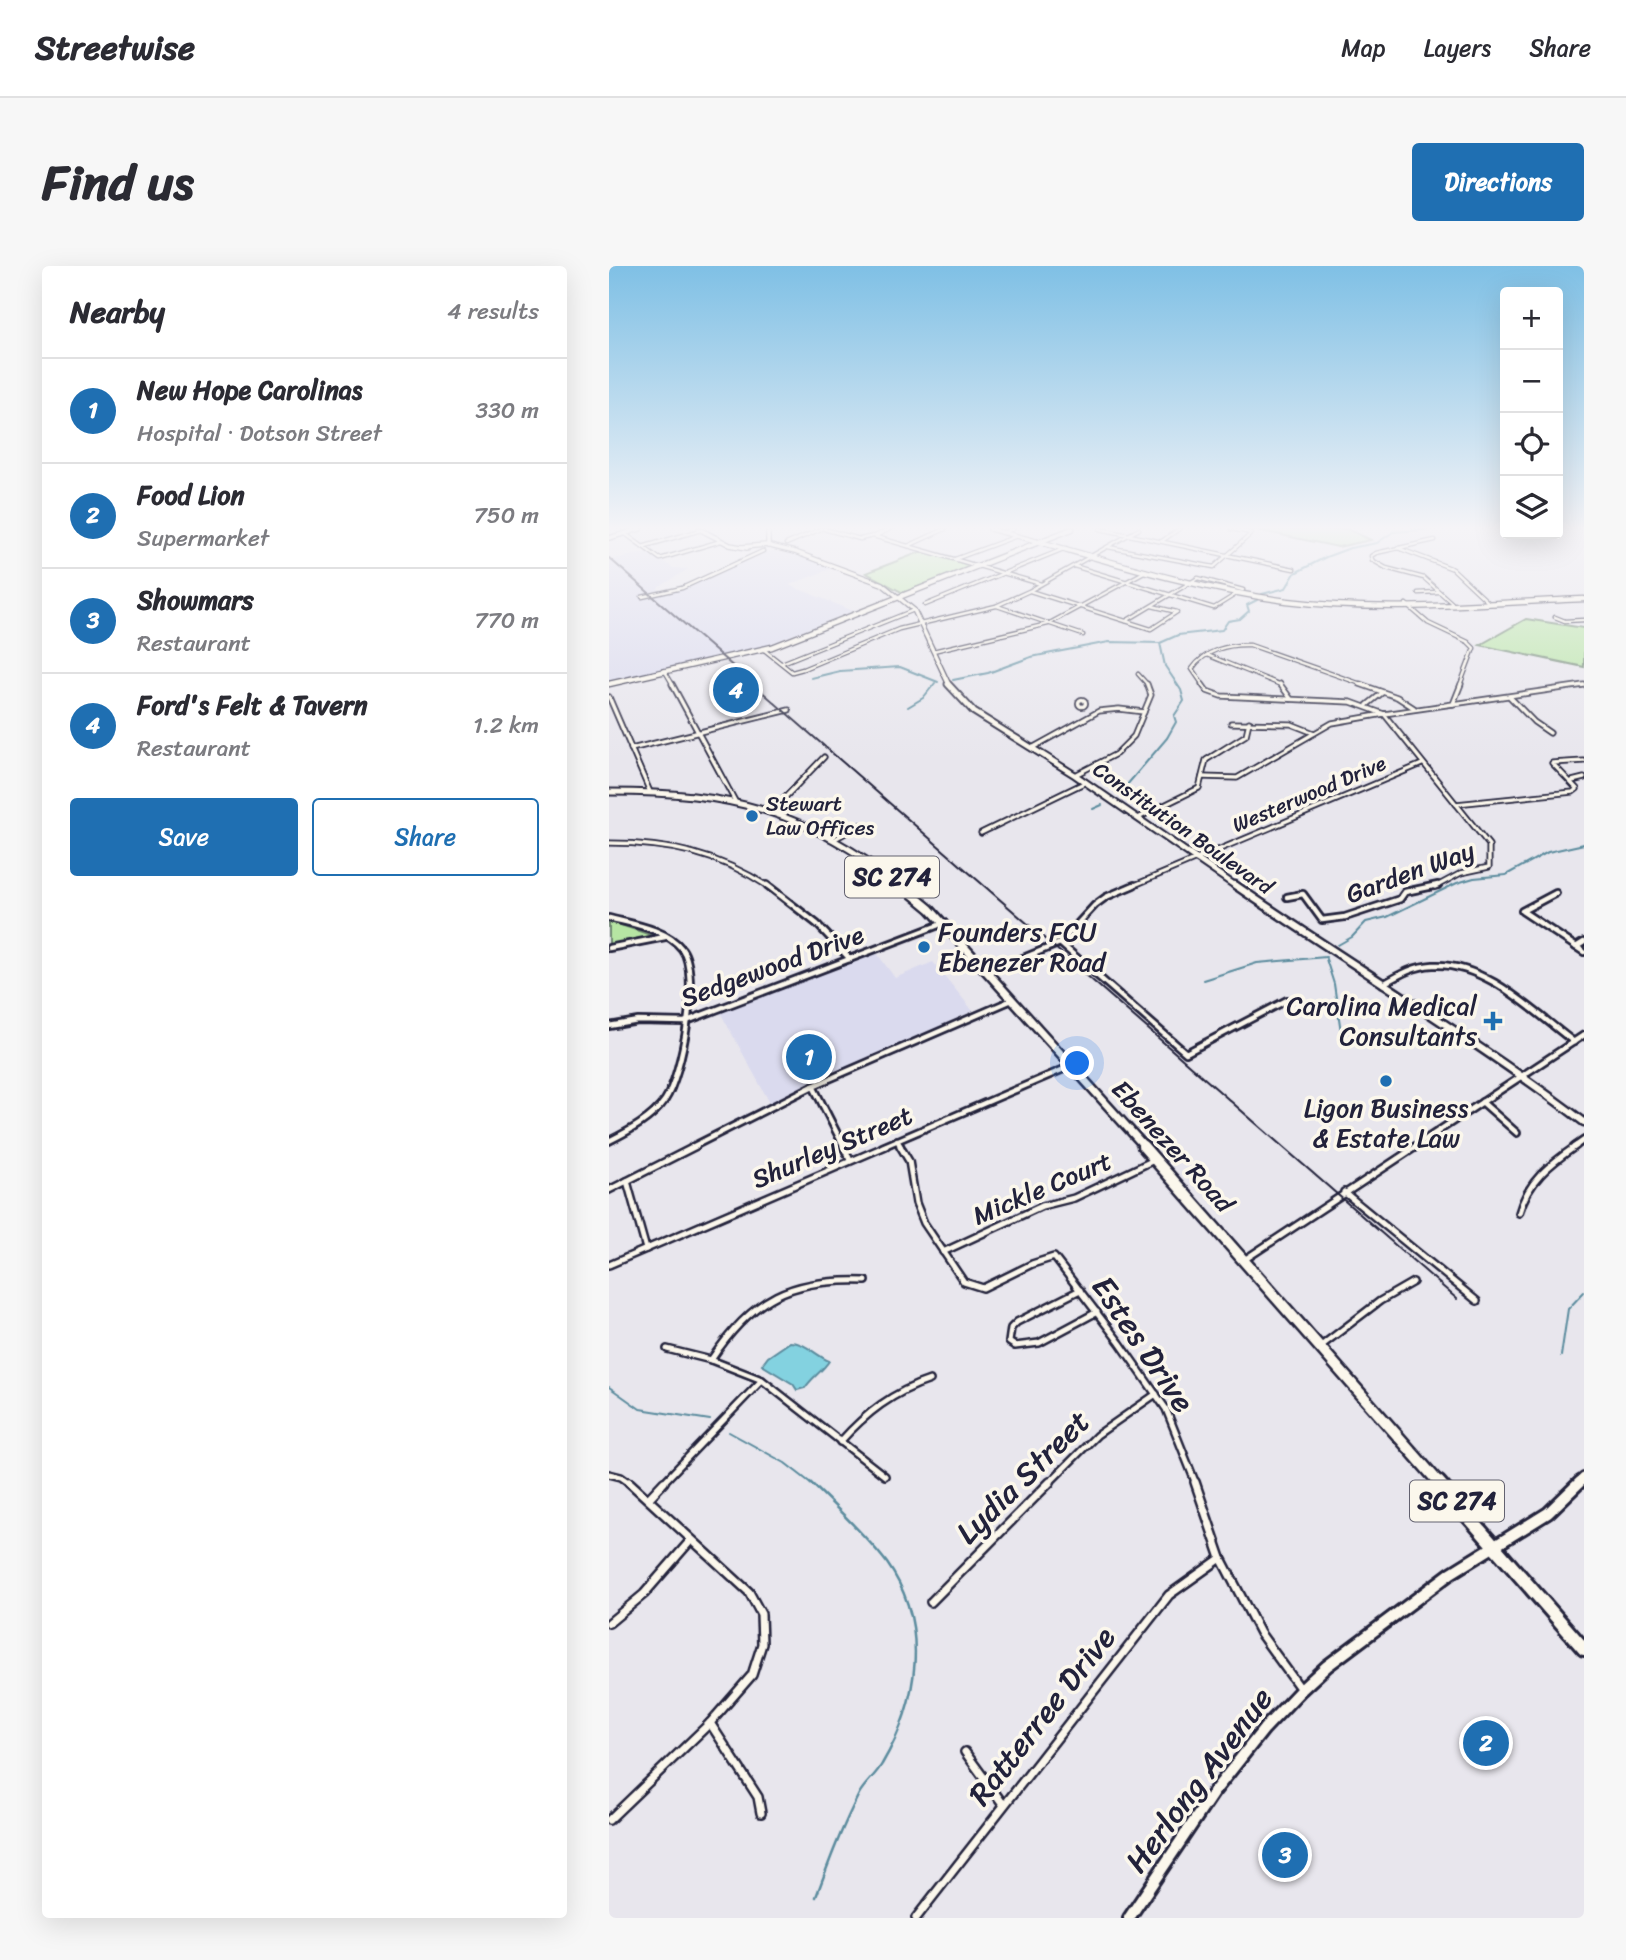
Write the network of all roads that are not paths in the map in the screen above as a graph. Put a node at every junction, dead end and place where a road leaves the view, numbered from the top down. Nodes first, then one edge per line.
1 (876, 606) edge
2 (910, 606) edge
3 (996, 606) joint
4 (1079, 606) edge
5 (1152, 606) joint
6 (1408, 606) edge
7 (1082, 607) junction
8 (914, 610) junction
9 (1555, 617) dead end
10 (1584, 620) edge
11 (1126, 621) junction
12 (922, 623) junction
13 (1048, 624) junction
14 (1083, 635) dead end
15 (763, 649) junction
16 (933, 652) junction
17 (1206, 655) junction
18 (781, 664) junction
19 (666, 673) junction
20 (1138, 674) dead end
21 (609, 685) edge
22 (1584, 685) edge
23 (1383, 692) junction
24 (1509, 696) junction
25 (609, 697) edge
26 (1291, 699) junction
27 (1453, 704) junction
28 (1086, 705) dead end
29 (1367, 705) junction
30 (789, 709) dead end
31 (1415, 709) junction
32 (1099, 711) junction
33 (1144, 712) junction
34 (1384, 713) junction
35 (1249, 722) junction
36 (1230, 723) dead end
37 (698, 733) junction
38 (1315, 733) junction
39 (1550, 733) dead end
40 (1032, 748) junction
41 (631, 749) junction
42 (824, 757) dead end
43 (1584, 761) edge
44 (1423, 764) junction
45 (1075, 775) junction
46 (1202, 777) junction
47 (1584, 778) edge
48 (1572, 781) junction
49 (1086, 782) junction
50 (609, 792) edge
51 (650, 792) junction
52 (735, 800) junction
53 (1455, 804) junction
54 (772, 811) junction
55 (1138, 818) junction
56 (860, 825) dead end
57 (981, 833) dead end
58 (833, 840) junction
59 (609, 843) edge
60 (1195, 859) junction
61 (1556, 893) dead end
62 (1287, 897) dead end
63 (609, 918) edge
64 (944, 922) junction
65 (666, 937) junction
66 (1584, 942) edge
67 (1059, 943) junction
68 (1576, 947) junction
69 (609, 948) edge
70 (1584, 952) edge
71 (849, 959) junction
72 (989, 972) junction
73 (1383, 984) junction
74 (1013, 1000) junction
75 (1287, 1000) dead end
76 (684, 1022) junction
77 (609, 1026) edge
78 (1584, 1035) edge
79 (1574, 1042) junction
80 (1072, 1066) junction
81 (1524, 1076) junction
82 (813, 1086) junction
83 (1482, 1102) junction
84 (1584, 1122) edge
85 (1517, 1133) dead end
86 (609, 1140) edge
87 (897, 1140) junction
88 (1584, 1140) edge
89 (1155, 1159) junction
90 (850, 1160) junction
91 (627, 1181) junction
92 (609, 1190) edge
93 (1344, 1192) junction
94 (1520, 1213) dead end
95 (646, 1249) junction
96 (943, 1252) junction
97 (1244, 1260) junction
98 (609, 1265) edge
99 (866, 1281) dead end
100 (1412, 1282) dead end
101 (1080, 1290) junction
102 (1477, 1301) dead end
103 (1097, 1312) junction
104 (1320, 1346) junction
105 (667, 1349) dead end
106 (711, 1360) junction
107 (930, 1380) dead end
108 (762, 1381) junction
109 (1156, 1394) junction
110 (840, 1442) junction
111 (609, 1474) edge
112 (885, 1476) dead end
113 (1584, 1478) edge
114 (649, 1498) junction
115 (691, 1540) junction
116 (1497, 1547) junction
117 (1221, 1558) junction
118 (931, 1602) dead end
119 (609, 1623) edge
120 (1584, 1649) edge
121 (1301, 1690) junction
122 (710, 1723) junction
123 (965, 1752) dead end
124 (1003, 1804) junction
125 (761, 1813) dead end
126 (609, 1820) edge
127 (916, 1918) edge
128 (1129, 1918) edge

1 - 15 main road
2 - 8 street, Constitution Boulevard
3 - 12 street
3 - 13 street
4 - 7 street
5 - 11 street
5 - 11 street
6 - 27 street
7 - 11 street
7 - 13 street
8 - 12 street, Constitution Boulevard
8 - 18 street
9 - 10 street
12 - 16 street, Constitution Boulevard
12 - 18 street
13 - 14 street
13 - 16 street
15 - 18 street
15 - 19 main road
16 - 40 street, Constitution Boulevard
17 - 23 street
17 - 26 street
17 - 26 street
19 - 21 main road
19 - 37 street
20 - 33 street
22 - 24 street
23 - 29 street
23 - 31 street
24 - 27 street
24 - 39 street
25 - 41 street
26 - 29 street
27 - 31 street
28 - 32 street
29 - 34 street
30 - 37 street
31 - 34 street
32 - 33 street
32 - 40 street
33 - 45 street
34 - 38 street
34 - 44 street
35 - 36 street
35 - 38 street
35 - 46 street
37 - 41 street
37 - 52 street
38 - 46 street
40 - 45 street, Constitution Boulevard
41 - 51 street
42 - 54 street
43 - 48 street
44 - 53 street
44 - 60 street, Westerwood Drive
45 - 49 street, Constitution Boulevard
46 - 55 street
47 - 48 street
48 - 53 street
49 - 55 street, Constitution Boulevard
49 - 57 street
50 - 51 main road, SC 274
51 - 52 main road, Ebenezer Road / SC 274
52 - 54 main road, Ebenezer Road / SC 274
53 - 62 street, Garden Way
54 - 58 main road, Ebenezer Road / SC 274
55 - 60 street, Constitution Boulevard
56 - 58 street
58 - 64 main road, Ebenezer Road / SC 274
59 - 71 street
60 - 67 street, Westerwood Drive
60 - 73 street, Constitution Boulevard
61 - 68 street
63 - 65 street
64 - 71 street, Sedgewood Drive
64 - 72 main road, Ebenezer Road / SC 274
65 - 69 street
65 - 76 street
66 - 68 street
67 - 72 street, Westerwood Drive
67 - 75 street
68 - 70 street
71 - 76 street, Sedgewood Drive
72 - 74 main road, Ebenezer Road / SC 274
73 - 79 street
73 - 81 street, Constitution Boulevard
74 - 80 main road, Ebenezer Road / SC 274
74 - 82 street
76 - 77 street, Sedgewood Drive
76 - 86 street
78 - 79 street
79 - 81 street
80 - 87 street, Shurley Street
80 - 89 main road, Ebenezer Road / SC 274
81 - 83 street
81 - 84 street, Constitution Boulevard
82 - 90 street
82 - 91 street
83 - 85 street
83 - 93 street
87 - 90 street, Shurley Street
87 - 96 street, Estes Drive
88 - 94 street
89 - 96 street, Mickle Court
89 - 97 main road, Ebenezer Road / SC 274
90 - 95 street, Shurley Street
91 - 92 street
91 - 95 street
93 - 97 street
93 - 102 street
95 - 98 street, Shurley Street
96 - 101 street, Estes Drive
97 - 104 main road, Ebenezer Road / SC 274
99 - 106 street
100 - 104 street
101 - 103 street, Estes Drive
101 - 103 street
103 - 109 street, Estes Drive
104 - 116 main road, Ebenezer Road / SC 274
105 - 106 street
106 - 108 street
107 - 110 street
108 - 110 street
108 - 114 street
109 - 117 street, Estes Drive
109 - 118 street, Lydia Street
110 - 112 street
111 - 114 street
113 - 116 street, Herlong Avenue
114 - 115 street
115 - 119 street
115 - 122 street
116 - 120 main road, Ebenezer Road / SC 274
116 - 121 street, Herlong Avenue
117 - 121 street, Estes Drive
117 - 124 street, Ratterree Drive
121 - 128 street, Herlong Avenue
122 - 125 street
122 - 126 street
123 - 124 street
124 - 127 street, Ratterree Drive

